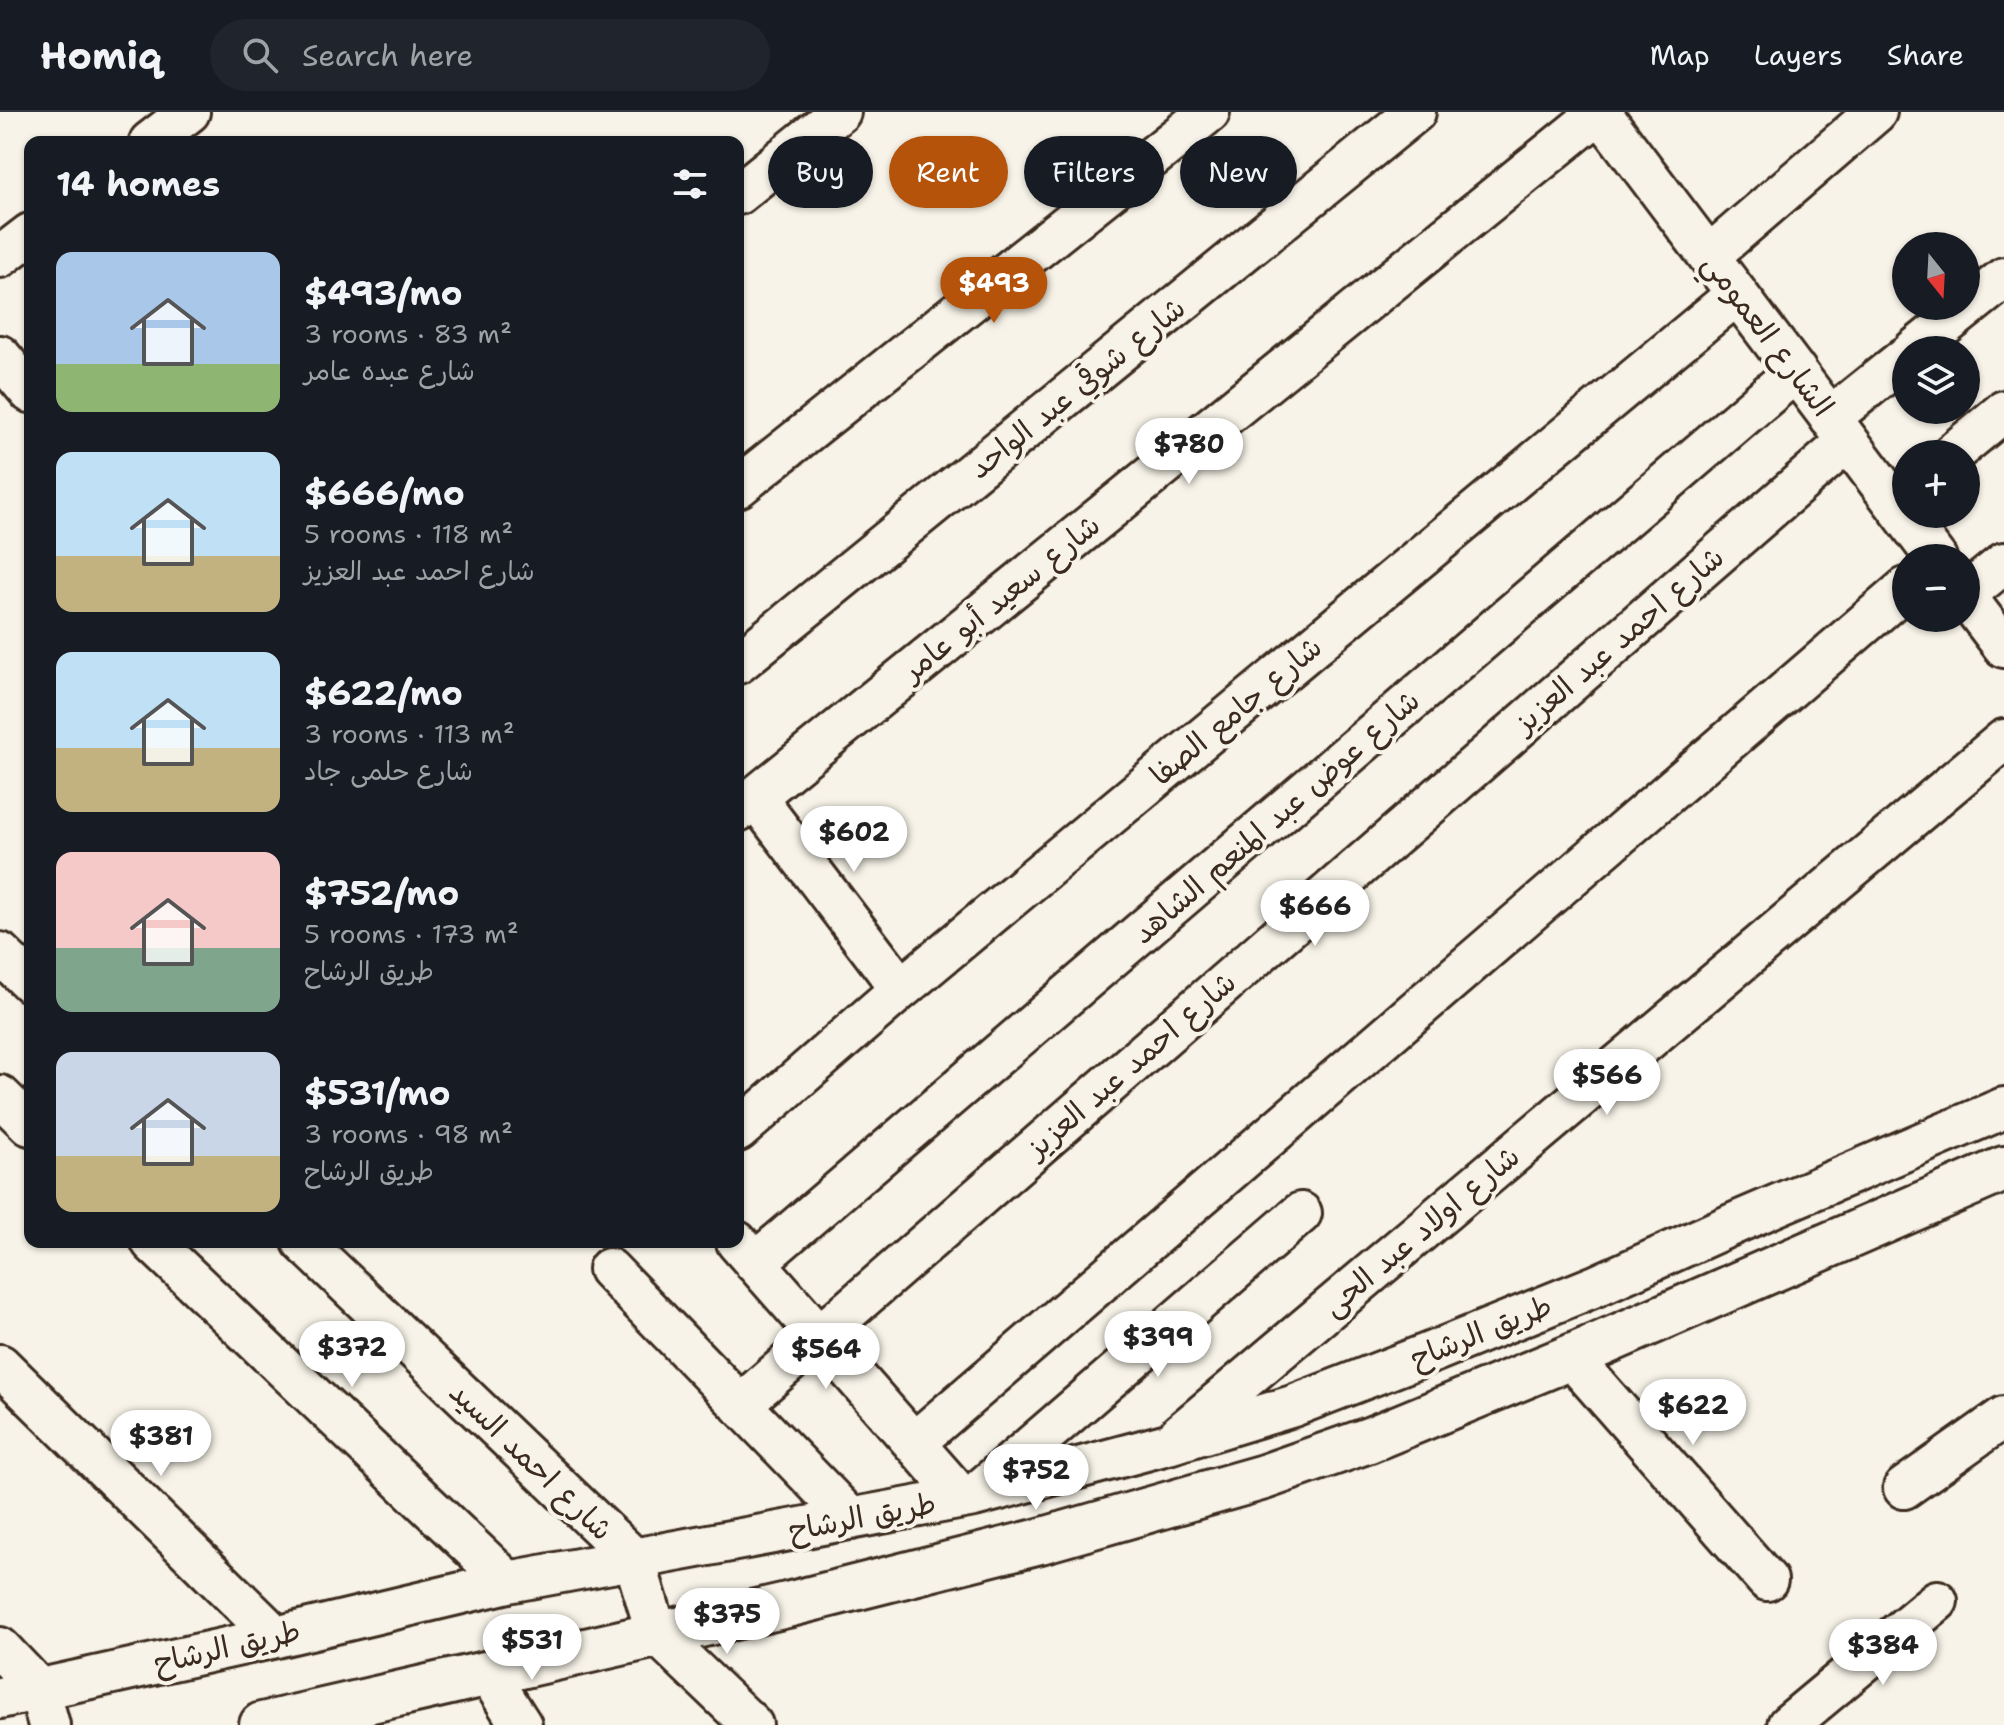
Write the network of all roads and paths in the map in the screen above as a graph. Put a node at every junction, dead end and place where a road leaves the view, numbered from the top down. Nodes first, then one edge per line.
1 (189, 112) edge
2 (840, 112) edge
3 (1209, 112) edge
4 (1415, 112) edge
5 (1600, 112) edge
6 (1876, 112) edge
7 (158, 136) edge
8 (744, 189) edge
9 (24, 239) edge
10 (1709, 256) junction
11 (0, 257) edge
12 (2004, 278) edge
13 (1737, 294) junction
14 (1932, 336) edge
15 (0, 356) edge
16 (1796, 371) junction
17 (1892, 372) edge
18 (24, 385) edge
19 (2004, 411) edge
20 (1839, 430) junction
21 (1969, 440) edge
22 (744, 482) edge
23 (1892, 487) edge
24 (2004, 563) edge
25 (1980, 584) edge
26 (1892, 600) edge
27 (1980, 615) edge
28 (2004, 647) edge
29 (744, 658) edge
30 (2004, 740) edge
31 (747, 804) edge
32 (0, 953) edge
33 (24, 976) edge
34 (901, 989) junction
35 (0, 1096) edge
36 (1987, 1115) edge
37 (24, 1119) edge
38 (744, 1126) edge
39 (2004, 1168) edge
40 (1301, 1213) dead end
41 (158, 1248) edge
42 (309, 1248) edge
43 (746, 1252) edge
44 (609, 1269) dead end
45 (820, 1336) junction
46 (1571, 1357) junction
47 (0, 1365) edge
48 (740, 1405) junction
49 (2004, 1417) edge
50 (914, 1443) junction
51 (1168, 1444) junction
52 (1904, 1488) dead end
53 (968, 1497) junction
54 (851, 1519) junction
55 (634, 1559) junction
56 (1767, 1580) dead end
57 (508, 1582) junction
58 (1937, 1601) dead end
59 (657, 1634) junction
60 (276, 1637) junction
61 (0, 1648) edge
62 (488, 1673) junction
63 (0, 1698) edge
64 (44, 1707) edge
65 (377, 1713) edge
66 (262, 1725) edge
67 (521, 1725) edge
68 (752, 1725) edge
69 (1788, 1725) edge

1 - 7 street
2 - 8 street
3 - 22 street
4 - 29 street, شارع شوقي عبد الواحد
5 - 10 street, الشارع العمومي
5 - 31 street, شارع سعيد أبو عامر
6 - 10 street
9 - 11 street
10 - 13 street, الشارع العمومي
12 - 14 street
13 - 16 street, الشارع العمومي
13 - 34 street, شارع جامع الصفا
15 - 18 street
16 - 20 street, الشارع العمومي
16 - 43 street, شارع عوض عبد المنعم الشاهد
17 - 20 street, شارع احمد عبد العزيز
19 - 21 street
20 - 23 street, الشارع العمومي
20 - 45 street, شارع احمد عبد العزيز
24 - 25 street
26 - 50 street
27 - 28 street
30 - 51 street, شارع اولاد عبد الحى
31 - 34 street
32 - 33 street
34 - 38 street, شارع جامع الصفا
35 - 37 street
36 - 39 street
36 - 51 street, طريق الرشاح
39 - 46 street, طريق الرشاح
40 - 53 street
41 - 57 street
42 - 55 street, شارع احمد السيد
43 - 45 street
44 - 48 street
45 - 48 street, شارع احمد عبد العزيز
45 - 50 street
46 - 56 street
46 - 59 street, طريق الرشاح
47 - 60 street
48 - 54 street
49 - 52 street
50 - 53 street
51 - 53 street, طريق الرشاح
53 - 54 street, طريق الرشاح
54 - 55 street, طريق الرشاح
55 - 57 street, طريق الرشاح
55 - 59 street, شارع احمد السيد
57 - 60 street, طريق الرشاح
58 - 69 street
59 - 62 street, طريق الرشاح
59 - 68 street
60 - 64 street, طريق الرشاح
61 - 64 street
62 - 65 street, طريق الرشاح
62 - 67 street
63 - 64 street, طريق الرشاح
65 - 66 street, طريق الرشاح

